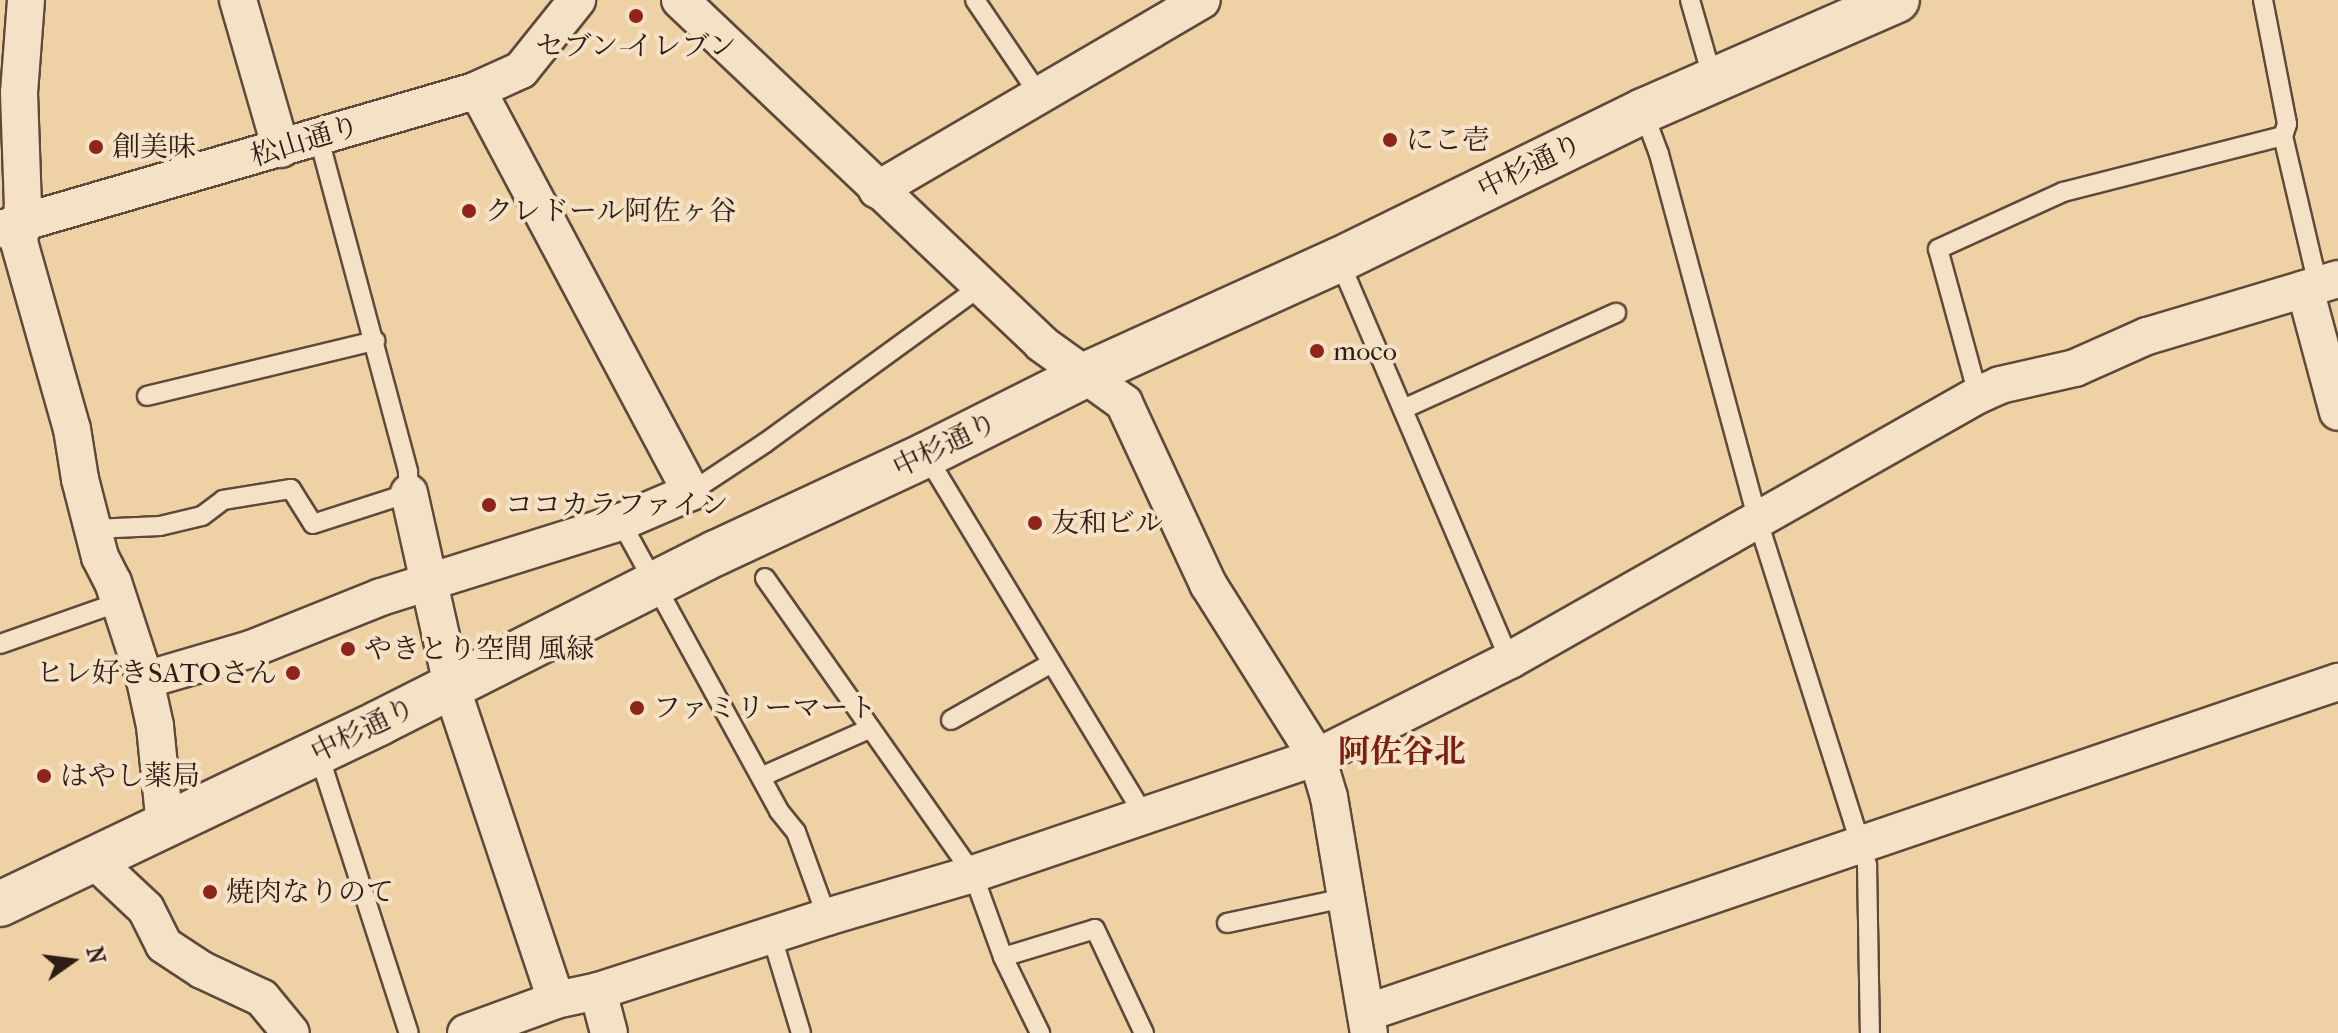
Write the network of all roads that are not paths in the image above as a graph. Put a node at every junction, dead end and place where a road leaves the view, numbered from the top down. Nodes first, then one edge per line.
1 (26, 0) edge
2 (238, 0) edge
3 (577, 0) edge
4 (680, 0) edge
5 (975, 0) edge
6 (1202, 0) edge
7 (1690, 0) edge
8 (1897, 0) edge
9 (2270, 2) edge
10 (1713, 80) junction
11 (477, 90) junction
12 (1038, 93) junction
13 (1643, 111) junction
14 (2283, 136) junction
15 (319, 139) junction
16 (281, 149) junction
17 (877, 190) junction
18 (10, 227) edge
19 (1339, 260) junction
20 (2320, 284) edge
21 (981, 286) junction
22 (1616, 313) dead end
23 (375, 341) junction
24 (1083, 376) junction
25 (1978, 395) junction
26 (147, 396) dead end
27 (1403, 409) junction
28 (2338, 412) edge
29 (926, 455) junction
30 (691, 492) junction
31 (409, 493) junction
32 (1758, 521) junction
33 (621, 522) junction
34 (93, 529) junction
35 (765, 578) dead end
36 (429, 582) junction
37 (655, 583) junction
38 (119, 602) junction
39 (0, 644) edge
40 (1510, 660) junction
41 (1050, 664) junction
42 (145, 680) junction
43 (2338, 682) edge
44 (453, 687) junction
45 (951, 720) dead end
46 (869, 729) junction
47 (318, 752) junction
48 (1317, 757) junction
49 (763, 776) junction
50 (1144, 815) junction
51 (165, 826) junction
52 (1861, 845) junction
53 (94, 860) junction
54 (973, 874) junction
55 (1345, 898) junction
56 (0, 904) edge
57 (827, 917) junction
58 (1227, 923) dead end
59 (772, 937) junction
60 (1003, 957) junction
61 (598, 991) junction
62 (556, 1000) junction
63 (1367, 1023) edge
64 (291, 1033) edge
65 (409, 1033) edge
66 (466, 1033) edge
67 (609, 1033) edge
68 (801, 1033) edge
69 (1040, 1033) edge
70 (1144, 1033) edge
71 (1870, 1033) edge

1 - 18 street
2 - 16 street
3 - 11 street, 松山通り
4 - 17 street
5 - 12 lane
6 - 12 street
7 - 10 lane
8 - 10 main road, 中杉通り
9 - 14 lane
10 - 13 main road, 中杉通り
11 - 15 street, 松山通り
11 - 30 street
12 - 17 street
13 - 19 main road, 中杉通り
13 - 32 lane
14 - 20 lane
14 - 25 lane
15 - 16 street, 松山通り
15 - 23 lane
16 - 18 street, 松山通り
17 - 21 street
18 - 34 street
19 - 24 main road, 中杉通り
19 - 27 lane
20 - 25 street
20 - 28 street
21 - 24 street
21 - 30 lane
22 - 27 lane
23 - 26 lane
23 - 31 lane
24 - 29 main road, 中杉通り
24 - 48 street
25 - 32 street
27 - 40 lane
29 - 37 main road, 中杉通り
29 - 41 lane
30 - 33 street
31 - 34 lane
31 - 36 street
32 - 40 street
32 - 52 lane
33 - 36 street
33 - 37 lane
34 - 38 street
35 - 46 lane
36 - 42 street
36 - 44 street
37 - 44 main road, 中杉通り
37 - 49 lane
38 - 39 lane
38 - 42 street
40 - 48 street
41 - 45 lane
41 - 50 lane
42 - 51 street
43 - 52 street
44 - 47 main road, 中杉通り
44 - 62 street
46 - 49 lane
46 - 54 lane
47 - 51 main road, 中杉通り
47 - 65 lane
48 - 50 street
48 - 55 street
49 - 57 lane
50 - 54 street
51 - 53 main road, 中杉通り
52 - 63 street
52 - 71 lane
53 - 56 main road, 中杉通り
53 - 64 street
54 - 57 street
54 - 60 lane
55 - 58 lane
55 - 63 street
57 - 59 street
59 - 61 street
59 - 68 lane
60 - 69 lane
60 - 70 lane
61 - 62 street
61 - 67 street
62 - 66 street

